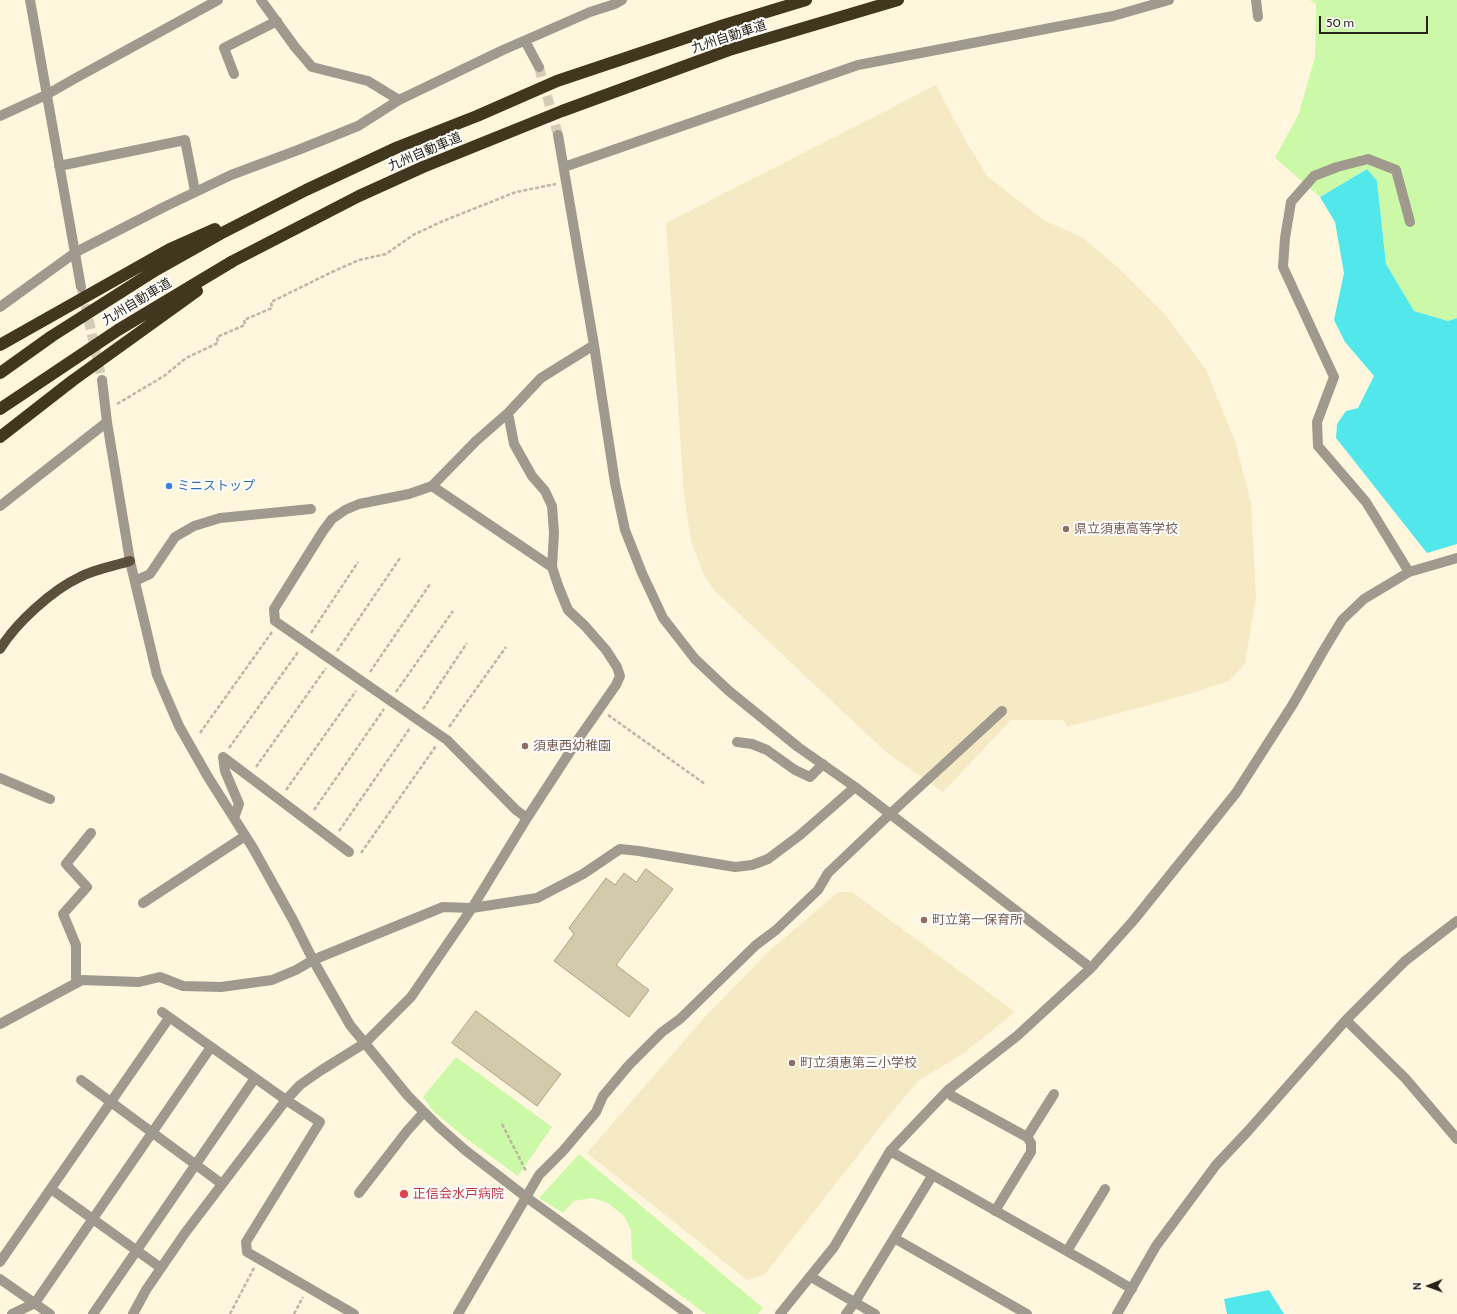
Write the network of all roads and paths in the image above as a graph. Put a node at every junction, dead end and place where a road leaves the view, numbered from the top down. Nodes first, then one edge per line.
1 (30, 0) edge
2 (218, 0) edge
3 (261, 0) edge
4 (601, 0) edge
5 (622, 0) edge
6 (806, 0) edge
7 (898, 0) edge
8 (1169, 0) edge
9 (1256, 0) edge
10 (590, 12) junction
11 (1258, 16) dead end
12 (276, 21) junction
13 (524, 41) junction
14 (539, 67) tunnel mouth
15 (234, 74) dead end
16 (46, 95) junction
17 (399, 100) junction
18 (0, 116) edge
19 (558, 135) tunnel mouth
20 (59, 166) junction
21 (564, 167) junction
22 (567, 182) junction
23 (306, 190) junction
24 (195, 192) junction
25 (359, 196) junction
26 (1410, 222) dead end
27 (76, 252) junction
28 (81, 287) tunnel mouth
29 (0, 307) edge
30 (0, 345) edge
31 (594, 345) junction
32 (0, 373) edge
33 (102, 380) tunnel mouth
34 (0, 409) edge
35 (106, 410) junction
36 (508, 413) junction
37 (107, 422) junction
38 (0, 437) edge
39 (432, 486) junction
40 (0, 506) edge
41 (310, 509) dead end
42 (400, 558) dead end
43 (1457, 558) edge
44 (130, 561) junction
45 (358, 562) dead end
46 (552, 567) junction
47 (1409, 572) junction
48 (135, 580) junction
49 (430, 584) dead end
50 (453, 611) dead end
51 (278, 623) junction
52 (305, 642) junction
53 (468, 644) dead end
54 (506, 647) dead end
55 (0, 649) edge
56 (331, 660) junction
57 (363, 682) junction
58 (390, 701) junction
59 (599, 709) junction
60 (1002, 711) dead end
61 (416, 719) junction
62 (200, 733) dead end
63 (442, 737) junction
64 (737, 742) dead end
65 (223, 757) junction
66 (823, 764) junction
67 (0, 778) edge
68 (249, 778) junction
69 (705, 784) dead end
70 (855, 787) junction
71 (50, 799) dead end
72 (278, 800) junction
73 (890, 814) junction
74 (234, 818) junction
75 (527, 818) junction
76 (307, 821) junction
77 (91, 833) dead end
78 (245, 836) junction
79 (333, 840) junction
80 (349, 852) dead end
81 (360, 855) dead end
82 (143, 904) dead end
83 (472, 908) junction
84 (1457, 921) edge
85 (313, 960) junction
86 (1091, 968) junction
87 (76, 983) junction
88 (1346, 1020) junction
89 (0, 1024) edge
90 (365, 1043) junction
91 (211, 1047) junction
92 (255, 1078) junction
93 (81, 1080) dead end
94 (948, 1090) junction
95 (1054, 1094) dead end
96 (286, 1100) junction
97 (111, 1102) junction
98 (424, 1112) junction
99 (502, 1124) dead end
100 (152, 1132) junction
101 (1027, 1138) junction
102 (1457, 1139) edge
103 (890, 1151) junction
104 (195, 1165) junction
105 (526, 1171) dead end
106 (932, 1176) junction
107 (222, 1184) junction
108 (51, 1189) junction
109 (1105, 1189) dead end
110 (359, 1193) dead end
111 (526, 1197) junction
112 (996, 1211) junction
113 (93, 1220) junction
114 (894, 1238) junction
115 (137, 1250) junction
116 (1067, 1251) junction
117 (259, 1259) junction
118 (0, 1262) edge
119 (161, 1268) junction
120 (811, 1277) junction
121 (0, 1279) edge
122 (309, 1288) junction
123 (1132, 1289) junction
124 (855, 1302) junction
125 (35, 1304) junction
126 (12, 1314) edge
127 (50, 1314) edge
128 (93, 1314) edge
129 (133, 1314) edge
130 (230, 1314) edge
131 (294, 1314) edge
132 (354, 1314) edge
133 (458, 1314) edge
134 (688, 1314) edge
135 (780, 1314) edge
136 (846, 1314) edge
137 (876, 1314) edge
138 (1027, 1314) edge
139 (1117, 1314) edge

1 - 16 street
2 - 16 street
3 - 12 street
4 - 10 street
5 - 10 street
6 - 23 highway, 九州自動車道
7 - 25 highway, 九州自動車道
8 - 21 street
9 - 11 street
10 - 13 street
12 - 15 street
12 - 17 street
13 - 14 street
13 - 17 street
16 - 18 street
16 - 20 street
17 - 24 street
19 - 21 street
20 - 24 street
20 - 27 street
21 - 22 street
22 - 31 street
22 - 35 path
23 - 30 highway
23 - 32 highway, 九州自動車道
24 - 27 street
25 - 34 highway, 九州自動車道
25 - 38 highway
26 - 47 street
27 - 28 street
27 - 29 street
31 - 36 street
31 - 66 street
33 - 35 street
35 - 37 street
36 - 39 street
36 - 46 street
37 - 40 street
37 - 44 street
39 - 46 street
39 - 51 street
41 - 48 street
42 - 56 path
43 - 47 street
44 - 48 street
44 - 55 main road
45 - 52 path
46 - 59 street
47 - 86 street
48 - 74 street
49 - 57 path
50 - 58 path
51 - 52 street
51 - 62 path
52 - 56 street
52 - 65 path
53 - 61 path
54 - 63 path
56 - 57 street
56 - 68 path
57 - 58 street
57 - 72 path
58 - 61 street
58 - 76 path
59 - 69 path
59 - 75 street
60 - 73 street
61 - 63 street
61 - 79 path
63 - 75 street
63 - 81 path
64 - 66 street
65 - 68 street
65 - 74 street
66 - 70 street
67 - 71 street
68 - 72 street
70 - 73 street
70 - 83 street
72 - 76 street
73 - 86 street
73 - 111 street
74 - 78 street
75 - 83 street
76 - 79 street
77 - 87 street
78 - 82 street
78 - 85 street
79 - 80 street
83 - 85 street
83 - 90 street
84 - 88 street
85 - 87 street
85 - 90 street
86 - 94 street
87 - 89 street
88 - 102 street
88 - 123 street
90 - 96 street
90 - 98 street
91 - 92 street
91 - 97 street
91 - 100 street
92 - 96 street
92 - 104 street
93 - 97 street
94 - 101 street
94 - 103 street
95 - 101 street
96 - 107 street
96 - 117 street
97 - 100 street
97 - 108 street
98 - 110 street
98 - 111 street
99 - 105 path
100 - 104 street
100 - 113 street
101 - 112 street
103 - 106 street
103 - 120 street
104 - 107 street
104 - 115 street
106 - 112 street
106 - 114 street
107 - 119 street
108 - 113 street
108 - 118 street
109 - 116 street
111 - 133 street
111 - 134 street
112 - 116 street
113 - 115 street
113 - 125 street
114 - 124 street
114 - 138 street
115 - 119 street
115 - 128 street
116 - 123 street
117 - 122 street
117 - 130 path
119 - 129 street
120 - 124 street
120 - 135 street
121 - 125 street
122 - 131 path
122 - 132 street
123 - 139 street
124 - 136 street
124 - 137 street
125 - 126 street
125 - 127 street

